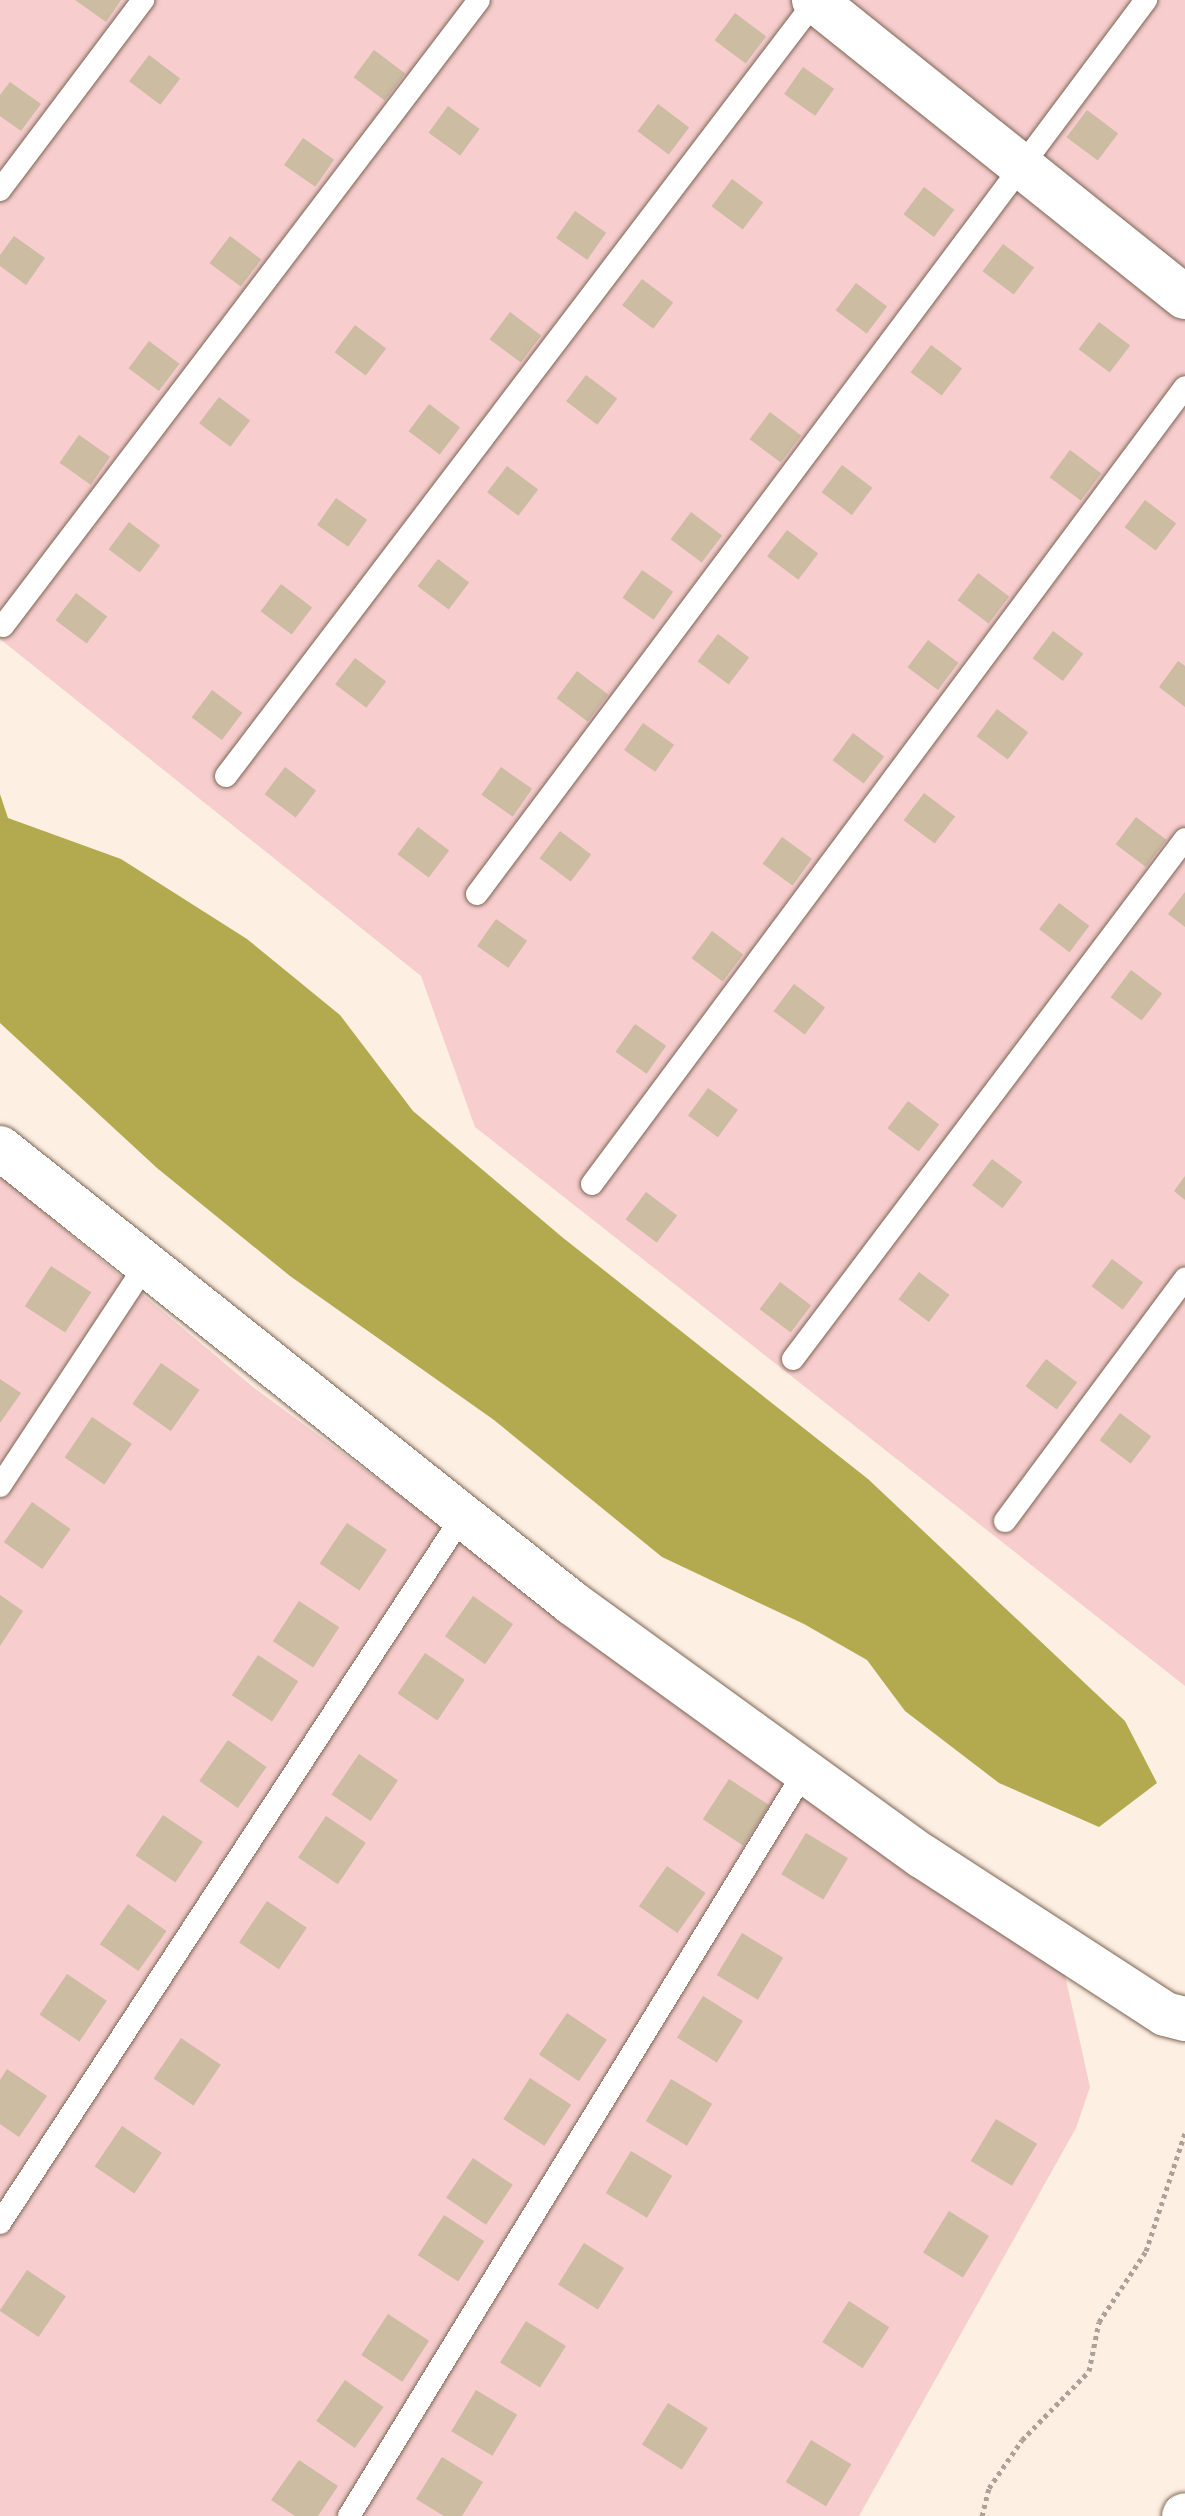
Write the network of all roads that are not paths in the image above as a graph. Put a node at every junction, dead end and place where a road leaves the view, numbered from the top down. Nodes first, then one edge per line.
1 (143, 0) edge
2 (479, 0) edge
3 (815, 0) edge
4 (1146, 0) edge
5 (1020, 165) junction
6 (0, 190) edge
7 (1185, 297) edge
8 (1185, 387) edge
9 (3, 626) dead end
10 (226, 776) dead end
11 (1185, 839) edge
12 (477, 894) dead end
13 (0, 1148) edge
14 (592, 1184) dead end
15 (144, 1268) junction
16 (1185, 1279) edge
17 (793, 1359) dead end
18 (0, 1486) edge
19 (462, 1517) junction
20 (1005, 1521) dead end
21 (805, 1771) junction
22 (1185, 2019) edge
23 (0, 2223) edge
24 (349, 2516) edge

1 - 6 lane
2 - 9 lane
3 - 5 street
3 - 10 lane
4 - 5 lane
5 - 7 street
5 - 12 lane
8 - 14 lane
11 - 17 lane
13 - 15 street
15 - 18 lane
15 - 19 street
16 - 20 lane
19 - 21 street
19 - 23 lane
21 - 22 street
21 - 24 lane

